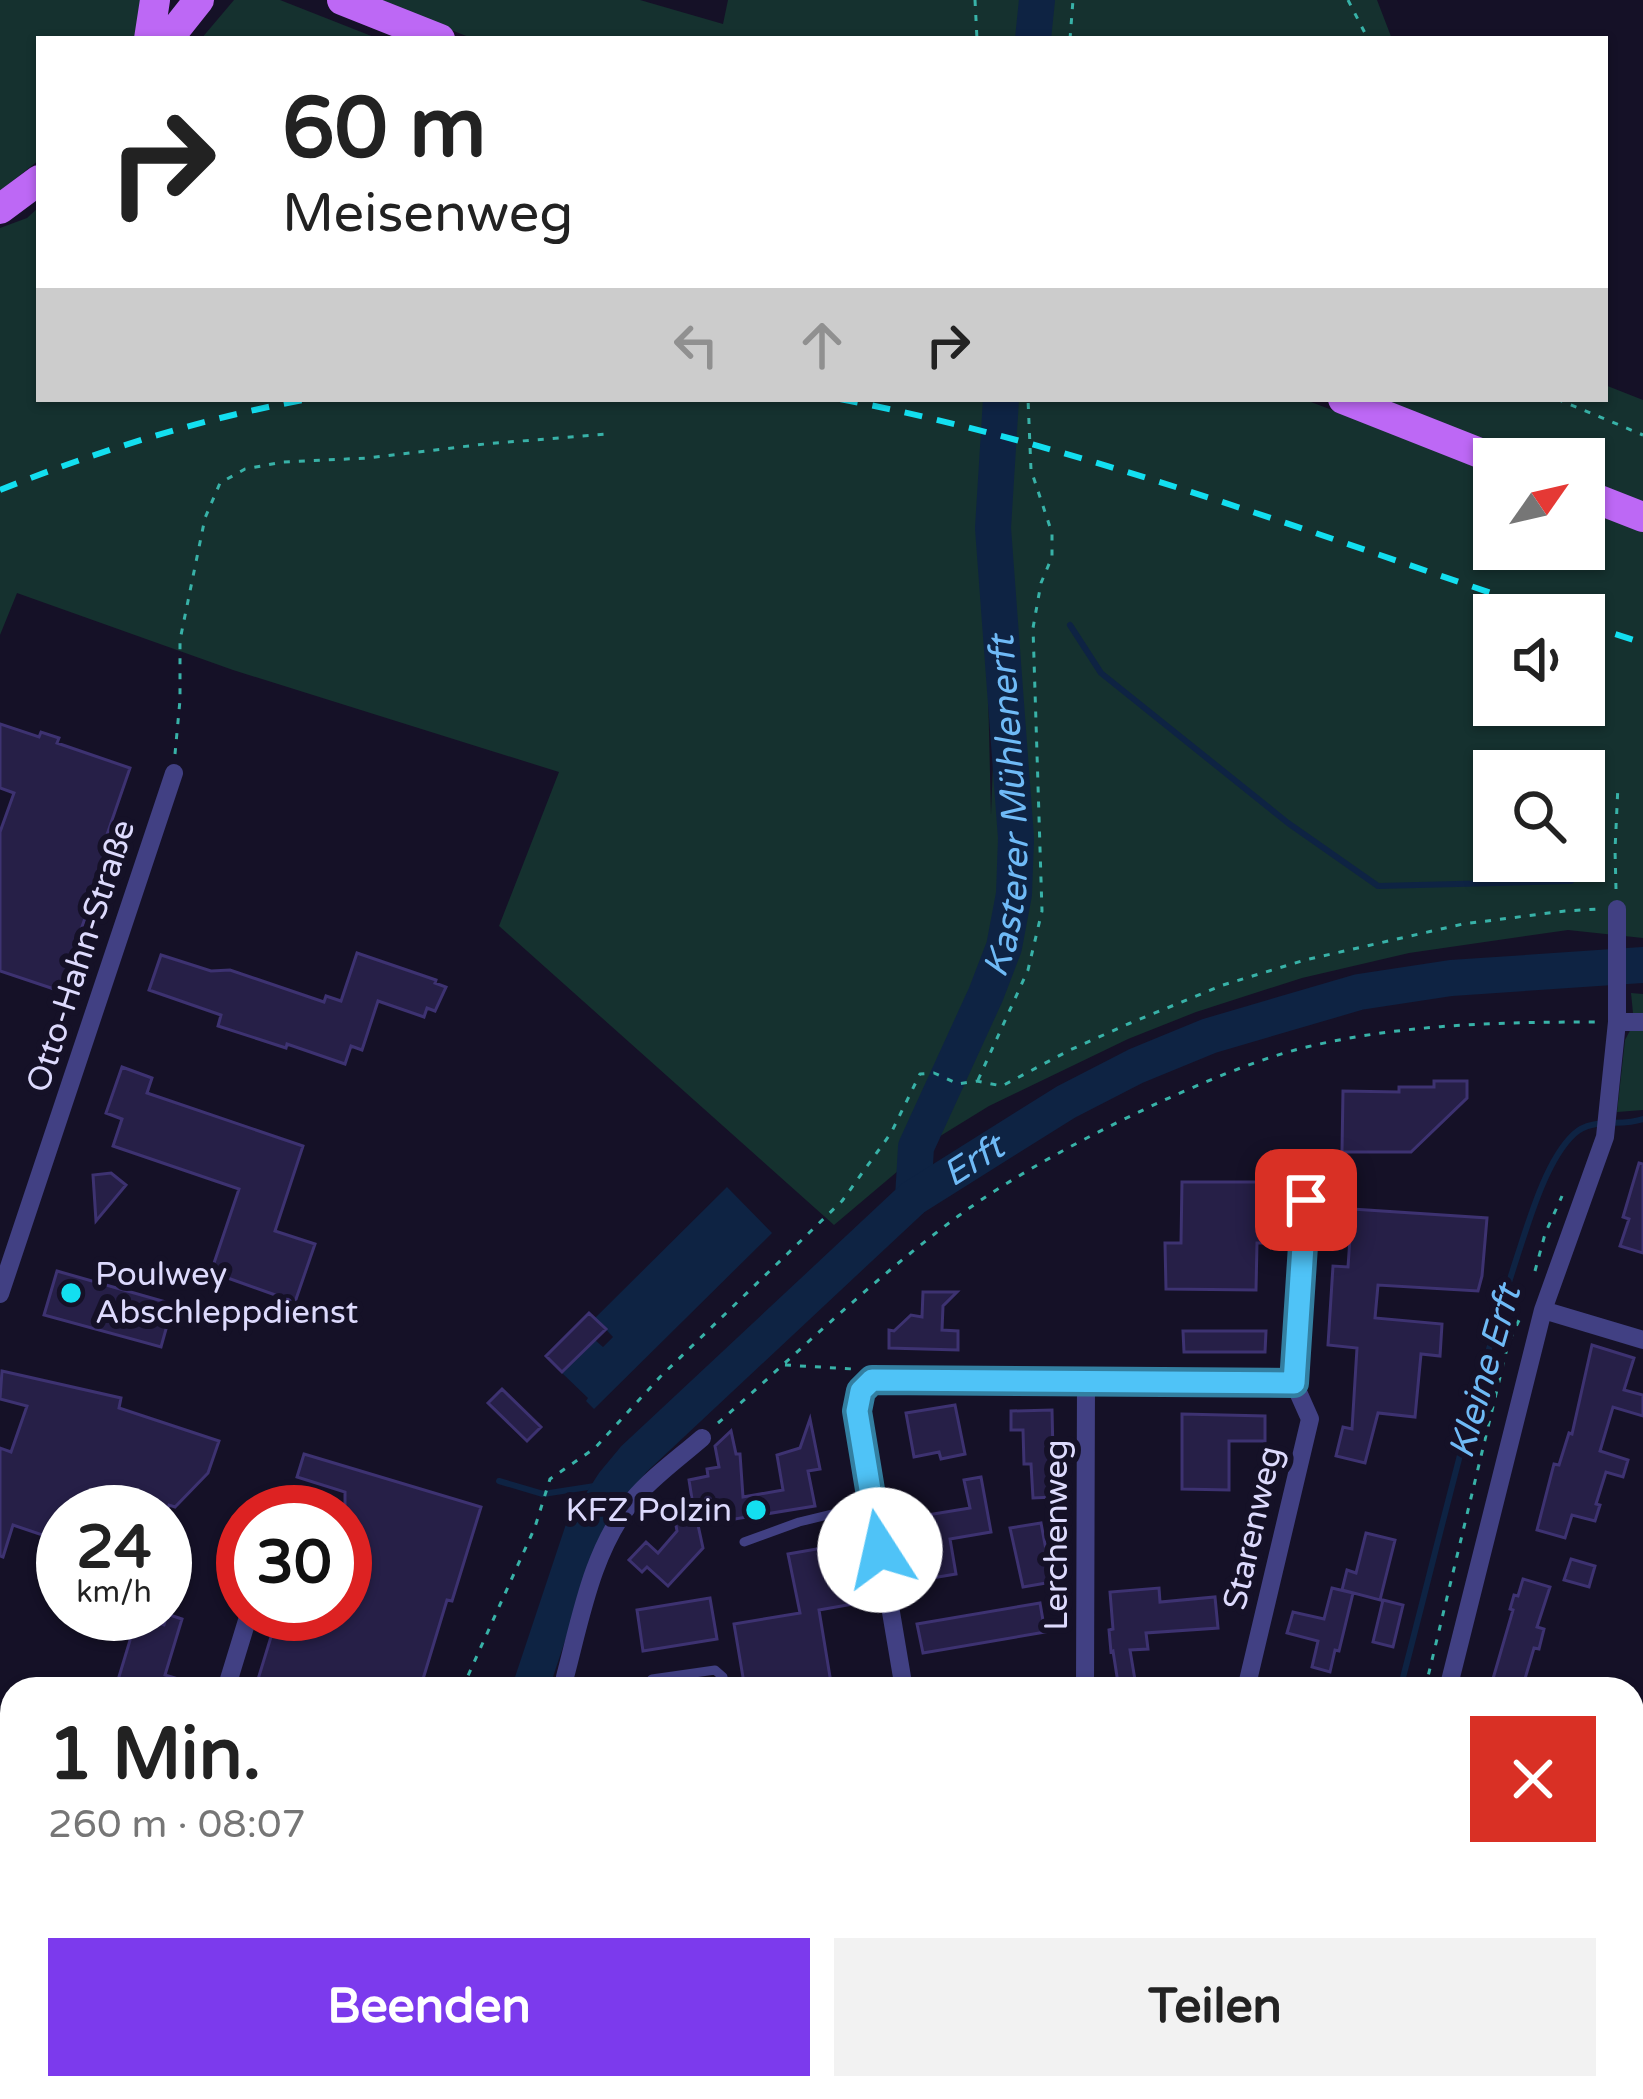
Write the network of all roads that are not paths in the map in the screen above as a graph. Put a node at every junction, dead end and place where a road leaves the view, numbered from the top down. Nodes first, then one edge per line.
1 (155, 0) edge
2 (199, 0) edge
3 (342, 0) edge
4 (149, 36) edge
5 (170, 36) edge
6 (432, 36) edge
7 (36, 182) edge
8 (0, 209) edge
9 (1351, 402) edge
10 (1473, 450) edge
11 (1605, 502) edge
12 (1643, 517) edge
13 (173, 773) road end
14 (1617, 909) road end
15 (1617, 1022) junction
16 (1643, 1022) edge
17 (1306, 1200) dead end
18 (0, 1294) edge
19 (1543, 1310) junction
20 (1643, 1340) edge
21 (1086, 1382) junction
22 (1294, 1383) junction
23 (702, 1438) road end
24 (872, 1504) junction
25 (744, 1542) dead end
26 (241, 1641) edge
27 (230, 1677) edge
28 (565, 1677) edge
29 (666, 1677) edge
30 (723, 1677) edge
31 (902, 1677) edge
32 (1085, 1677) edge
33 (1249, 1677) edge
34 (1451, 1677) edge

1 - 4 main road
2 - 5 main road
3 - 6 main road
7 - 8 main road
9 - 10 main road
11 - 12 main road
13 - 18 street, Otto-Hahn-Straße
14 - 15 street
15 - 16 street
15 - 19 street
17 - 22 street, Starenweg
19 - 20 street
19 - 34 street
21 - 22 street
21 - 24 street
21 - 32 street, Lerchenweg
22 - 33 street, Starenweg
23 - 28 street
24 - 25 lane
24 - 31 street
26 - 27 street
29 - 30 lane

